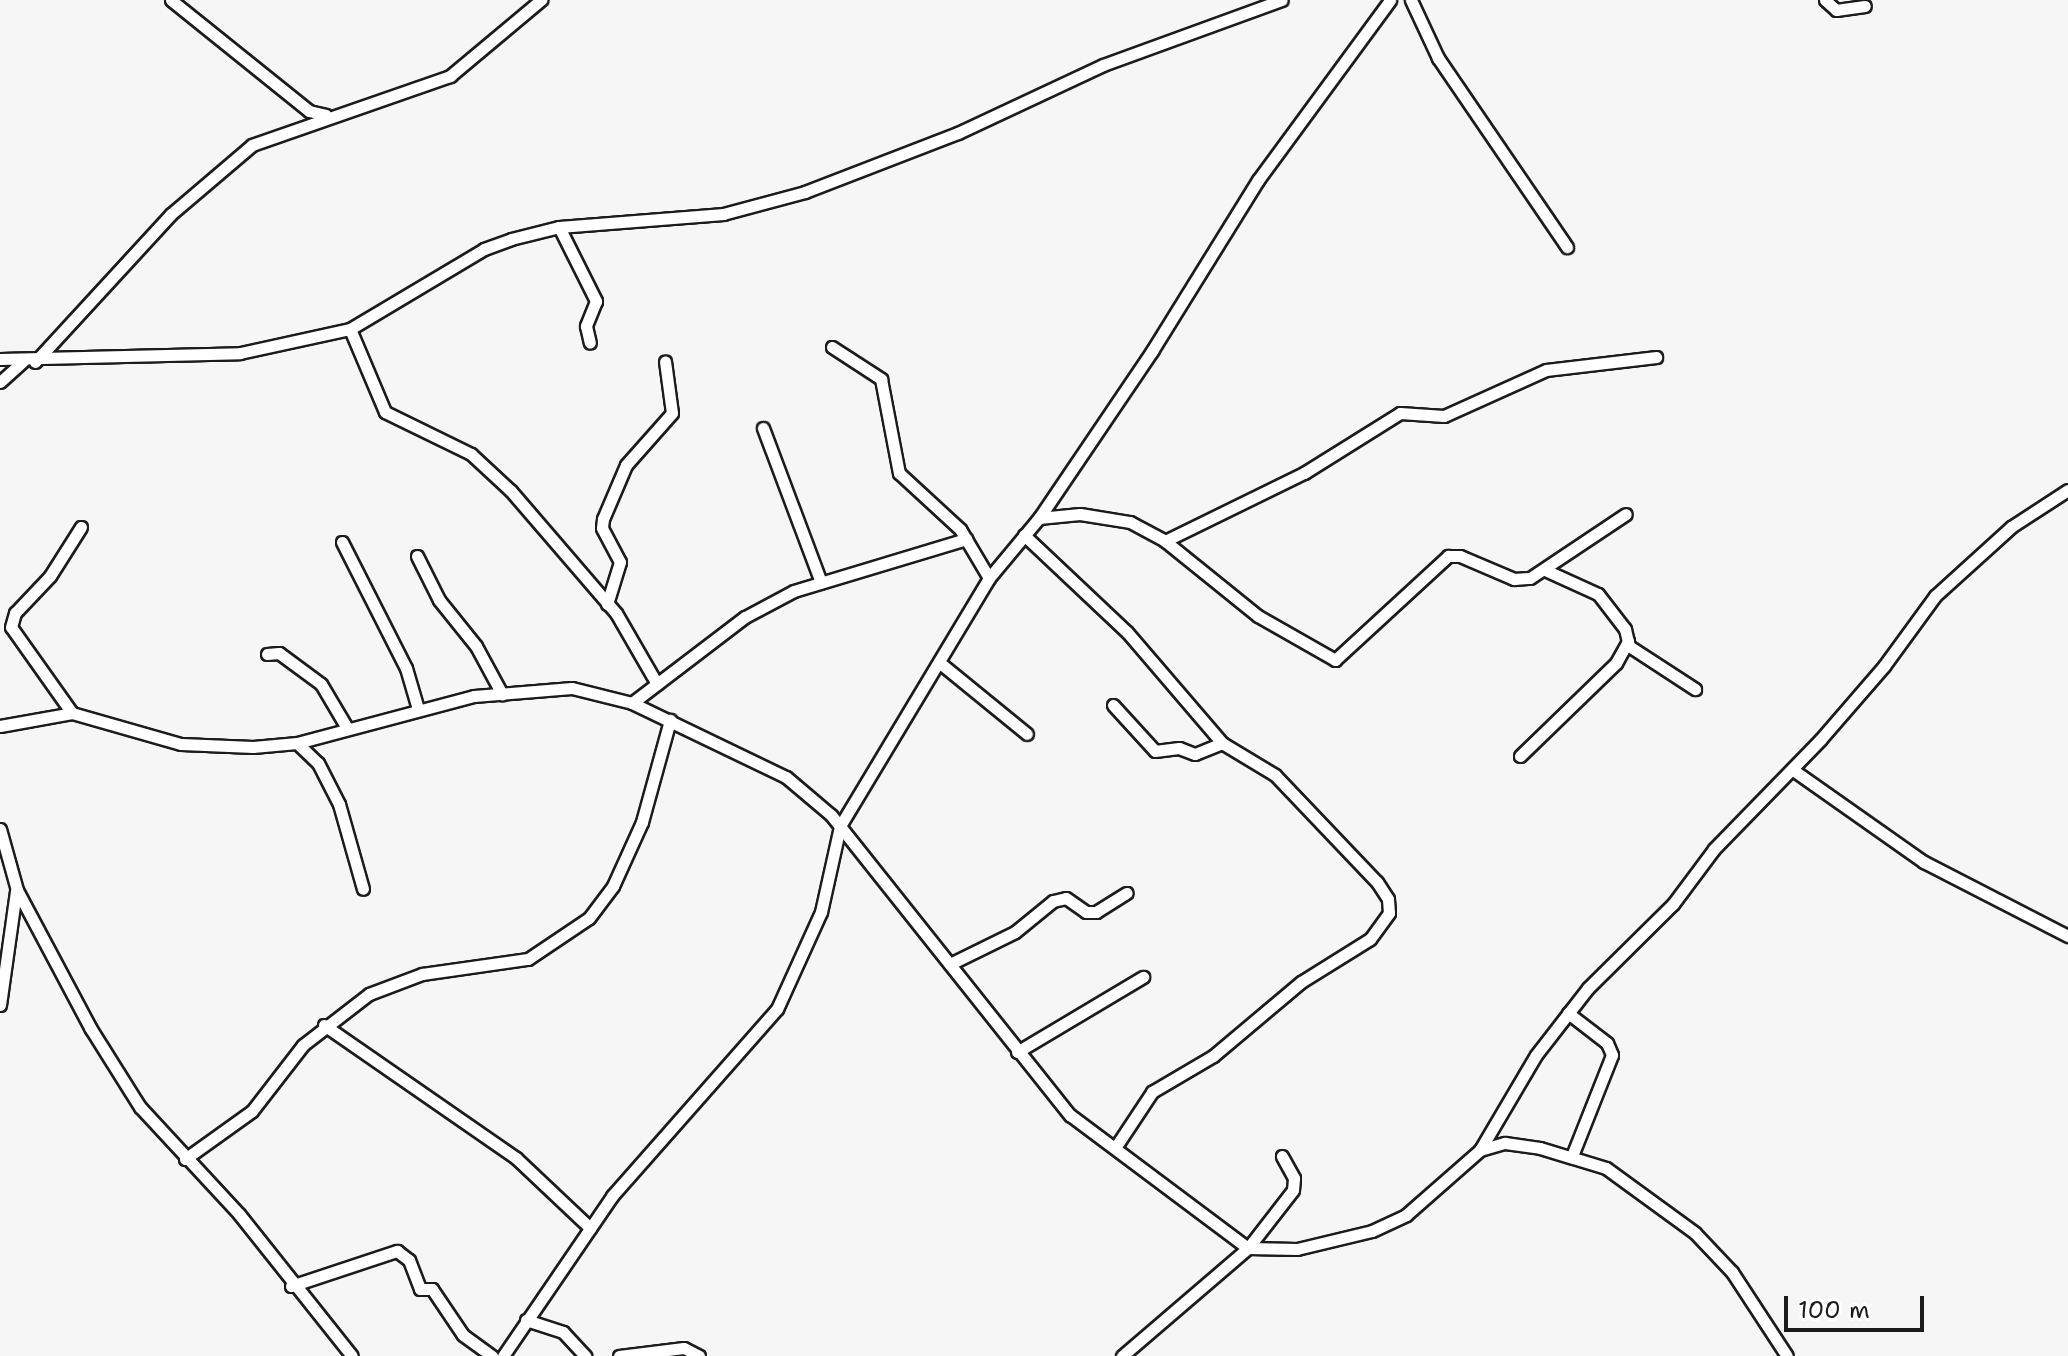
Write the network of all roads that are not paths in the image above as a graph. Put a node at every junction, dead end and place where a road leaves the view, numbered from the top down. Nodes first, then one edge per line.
1 (171, 0) edge
2 (541, 0) edge
3 (1282, 0) edge
4 (1390, 0) edge
5 (1411, 0) edge
6 (1825, 0) edge
7 (1865, 6) dead end
8 (327, 115) junction
9 (559, 227) junction
10 (1567, 247) dead end
11 (350, 329) junction
12 (590, 343) dead end
13 (832, 347) dead end
14 (1656, 357) dead end
15 (0, 359) edge
16 (665, 361) dead end
17 (29, 362) junction
18 (0, 382) edge
19 (763, 428) dead end
20 (2068, 490) edge
21 (1626, 514) dead end
22 (1039, 518) junction
23 (81, 527) dead end
24 (1024, 535) junction
25 (966, 539) junction
26 (1165, 541) junction
27 (342, 542) dead end
28 (417, 556) dead end
29 (1545, 570) junction
30 (989, 578) junction
31 (821, 582) junction
32 (607, 604) junction
33 (1628, 641) junction
34 (267, 654) dead end
35 (940, 663) junction
36 (657, 684) junction
37 (1695, 689) dead end
38 (502, 694) junction
39 (632, 703) junction
40 (1113, 705) dead end
41 (418, 709) junction
42 (72, 713) junction
43 (670, 720) junction
44 (0, 726) edge
45 (347, 728) junction
46 (1027, 734) dead end
47 (297, 743) junction
48 (1222, 743) junction
49 (1520, 756) dead end
50 (1793, 770) junction
51 (840, 826) junction
52 (0, 829) edge
53 (363, 889) dead end
54 (17, 890) junction
55 (1126, 893) dead end
56 (2068, 936) edge
57 (950, 964) junction
58 (1143, 977) dead end
59 (0, 1005) edge
60 (1568, 1013) junction
61 (324, 1025) junction
62 (1017, 1052) junction
63 (1115, 1148) junction
64 (1480, 1150) junction
65 (1282, 1156) dead end
66 (1572, 1156) junction
67 (185, 1159) junction
68 (590, 1228) junction
69 (1248, 1248) junction
70 (291, 1286) junction
71 (526, 1320) junction
72 (352, 1356) edge
73 (492, 1356) edge
74 (503, 1356) edge
75 (585, 1356) edge
76 (619, 1356) edge
77 (699, 1356) edge
78 (1122, 1356) edge
79 (1787, 1356) edge

1 - 8 street
2 - 8 street
3 - 9 street
4 - 22 street
5 - 10 street
6 - 7 street
8 - 17 street
9 - 11 street
9 - 12 street
11 - 17 street
11 - 32 street
13 - 25 street
14 - 26 street
15 - 17 street
16 - 32 street
17 - 18 street
19 - 31 street
20 - 50 street
21 - 29 street
22 - 24 street
22 - 26 street
23 - 42 street
24 - 30 street
24 - 48 street
25 - 30 street
25 - 31 street
26 - 29 street
27 - 41 street
28 - 38 street
29 - 33 street
30 - 35 street
31 - 36 street
32 - 36 street
33 - 37 street
33 - 49 street
34 - 45 street
35 - 46 street
35 - 51 street
36 - 39 street
38 - 39 street
38 - 41 street
39 - 43 street
40 - 48 street
41 - 45 street
42 - 44 street
42 - 47 street
43 - 51 street
43 - 61 street
45 - 47 street
47 - 53 street
48 - 63 street
50 - 56 street
50 - 60 street
51 - 57 street
51 - 68 street
52 - 54 street
54 - 59 street
54 - 67 street
55 - 57 street
57 - 62 street
58 - 62 street
60 - 64 street
60 - 66 street
61 - 67 street
61 - 68 street
62 - 63 street
63 - 69 street
64 - 66 street
64 - 69 street
65 - 69 street
66 - 79 street
67 - 70 street
68 - 71 street
69 - 78 street
70 - 72 street
70 - 73 street
71 - 74 street
71 - 75 street
76 - 77 street

